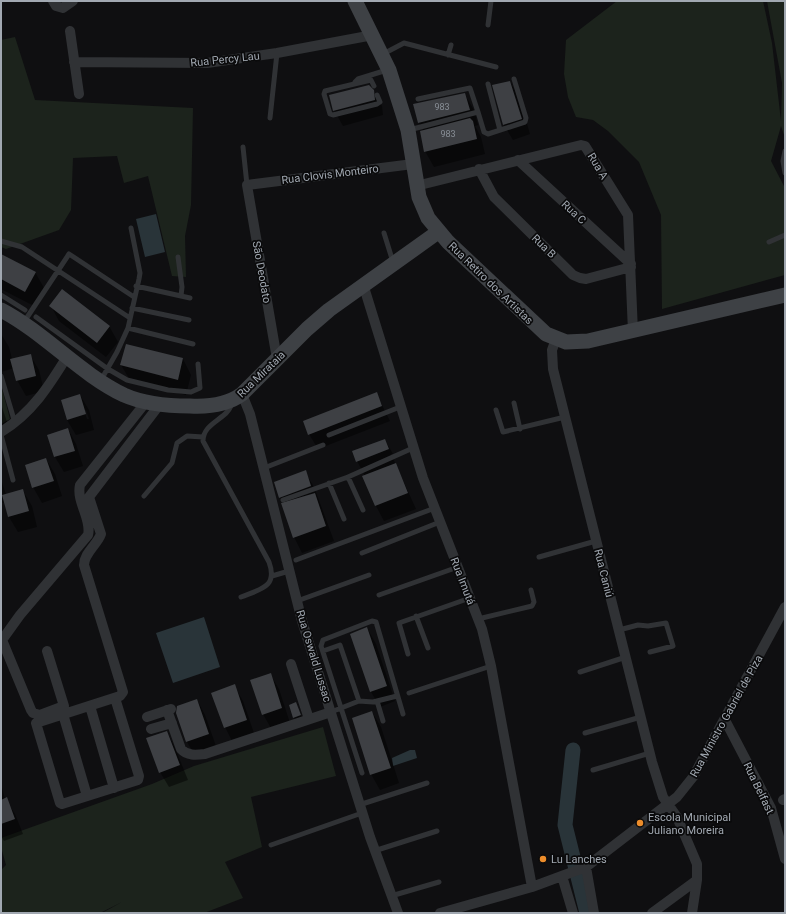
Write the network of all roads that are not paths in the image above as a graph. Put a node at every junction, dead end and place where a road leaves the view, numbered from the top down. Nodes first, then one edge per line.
1 (53, 1) edge
2 (73, 1) edge
3 (355, 1) edge
4 (491, 1) edge
5 (488, 25) dead end
6 (70, 31) dead end
7 (373, 35) junction
8 (451, 45) dead end
9 (277, 53) junction
10 (383, 54) junction
11 (448, 55) junction
12 (74, 62) junction
13 (496, 67) dead end
14 (389, 70) junction
15 (514, 79) dead end
16 (354, 83) junction
17 (488, 84) dead end
18 (374, 86) dead end
19 (79, 94) dead end
20 (377, 95) dead end
21 (418, 99) dead end
22 (478, 112) junction
23 (270, 118) dead end
24 (408, 130) junction
25 (500, 130) junction
26 (243, 147) dead end
27 (785, 151) edge
28 (518, 160) junction
29 (413, 164) junction
30 (479, 169) junction
31 (785, 173) edge
32 (247, 185) junction
33 (416, 186) junction
34 (131, 228) dead end
35 (438, 232) junction
36 (384, 233) dead end
37 (785, 235) edge
38 (1, 241) edge
39 (769, 242) dead end
40 (178, 257) dead end
41 (394, 262) junction
42 (631, 266) junction
43 (58, 270) junction
44 (363, 284) junction
45 (136, 286) junction
46 (1, 295) edge
47 (785, 295) edge
48 (180, 296) junction
49 (134, 297) junction
50 (190, 298) dead end
51 (132, 308) junction
52 (4, 313) edge
53 (28, 317) junction
54 (130, 318) junction
55 (189, 320) dead end
56 (128, 328) junction
57 (633, 332) junction
58 (556, 339) junction
59 (193, 344) dead end
60 (68, 355) junction
61 (277, 359) junction
62 (198, 364) dead end
63 (104, 375) junction
64 (1, 376) edge
65 (238, 397) junction
66 (153, 403) junction
67 (514, 403) dead end
68 (400, 407) junction
69 (496, 410) dead end
70 (565, 418) junction
71 (16, 423) junction
72 (520, 429) junction
73 (1, 433) edge
74 (329, 434) dead end
75 (203, 437) junction
76 (323, 445) dead end
77 (413, 448) junction
78 (264, 468) junction
79 (348, 477) junction
80 (13, 480) dead end
81 (329, 483) junction
82 (144, 496) dead end
83 (283, 500) dead end
84 (435, 508) junction
85 (362, 510) dead end
86 (344, 519) dead end
87 (440, 522) junction
88 (596, 541) junction
89 (362, 553) dead end
90 (539, 557) dead end
91 (296, 560) dead end
92 (458, 566) junction
93 (289, 571) junction
94 (370, 575) dead end
95 (272, 576) junction
96 (531, 590) dead end
97 (379, 595) dead end
98 (241, 597) dead end
99 (470, 598) junction
100 (297, 601) junction
101 (785, 607) edge
102 (416, 616) junction
103 (478, 619) junction
104 (618, 630) junction
105 (428, 648) dead end
106 (323, 651) junction
107 (47, 652) dead end
108 (650, 652) dead end
109 (408, 654) dead end
110 (626, 657) junction
111 (291, 664) dead end
112 (491, 666) junction
113 (580, 672) dead end
114 (409, 693) dead end
115 (331, 695) junction
116 (398, 696) junction
117 (116, 698) junction
118 (359, 701) junction
119 (377, 701) junction
120 (90, 706) junction
121 (336, 710) junction
122 (63, 714) junction
123 (403, 714) dead end
124 (147, 717) dead end
125 (641, 717) junction
126 (310, 719) junction
127 (725, 720) junction
128 (383, 721) dead end
129 (172, 722) junction
130 (151, 729) dead end
131 (585, 733) dead end
132 (650, 753) junction
133 (593, 770) dead end
134 (362, 774) dead end
135 (427, 783) dead end
136 (114, 788) junction
137 (87, 796) junction
138 (668, 804) junction
139 (360, 809) junction
140 (437, 831) dead end
141 (271, 845) dead end
142 (374, 851) junction
143 (785, 859) edge
144 (584, 868) junction
145 (565, 875) junction
146 (697, 880) junction
147 (440, 882) dead end
148 (532, 886) junction
149 (391, 896) junction
150 (465, 910) edge
151 (398, 913) edge
152 (440, 913) edge
153 (573, 913) edge
154 (594, 913) edge
155 (652, 913) edge
156 (692, 913) edge

1 - 2 street
3 - 7 street, Rua Retiro dos Artistas
4 - 5 lane
6 - 12 street
7 - 9 street, Rua Percy Lau
7 - 10 street, Rua Retiro dos Artistas
8 - 11 lane
9 - 12 street, Rua Percy Lau
9 - 23 lane
10 - 11 lane
10 - 14 street, Rua Retiro dos Artistas
11 - 13 lane
12 - 19 street
14 - 16 lane
14 - 24 street, Rua Retiro dos Artistas
15 - 25 lane
16 - 18 lane
16 - 20 lane
17 - 25 lane
21 - 22 lane
22 - 24 lane
22 - 25 lane
24 - 29 street, Rua Retiro dos Artistas
26 - 32 lane
27 - 31 lane
28 - 30 street, Rua A
28 - 42 street, Rua C
28 - 42 street, Rua A
29 - 32 street, Rua Clovis Monteiro
29 - 33 street, Rua Retiro dos Artistas
30 - 33 street, Rua A
30 - 42 street, Rua B
32 - 61 street, São Deodato
33 - 35 street, Rua Retiro dos Artistas
34 - 45 lane
35 - 41 street, Rua Mirataia
35 - 58 street, Rua Retiro dos Artistas
36 - 41 lane
37 - 39 lane
38 - 43 lane
40 - 48 lane
41 - 44 street, Rua Mirataia
42 - 57 street, Rua A
43 - 49 lane
43 - 53 lane
43 - 54 lane
44 - 61 street, Rua Mirataia
44 - 68 street, Rua Imutá
45 - 48 lane
45 - 49 lane
46 - 53 lane
47 - 57 street, Rua Retiro dos Artistas
48 - 50 lane
49 - 51 lane
51 - 54 lane
51 - 55 lane
52 - 53 street, Rua Mirataia
53 - 60 street, Rua Mirataia
53 - 63 lane
54 - 56 lane
56 - 59 lane
56 - 63 lane
57 - 58 street, Rua Retiro dos Artistas
58 - 70 street, Rua Caniú
60 - 63 street, Rua Mirataia
60 - 71 street
61 - 65 street, Rua Mirataia
62 - 63 lane
63 - 66 street, Rua Mirataia
64 - 71 lane
65 - 66 street, Rua Mirataia
65 - 75 lane
65 - 78 street, Rua Oswald Lussac
66 - 107 street
66 - 117 street
67 - 72 lane
68 - 74 lane
68 - 77 street, Rua Imutá
69 - 72 lane
70 - 72 lane
70 - 88 street, Rua Caniú
71 - 73 street
73 - 80 lane
75 - 82 lane
75 - 95 lane
76 - 78 lane
77 - 79 lane
77 - 84 street, Rua Imutá
78 - 93 street, Rua Oswald Lussac
79 - 81 lane
79 - 85 lane
81 - 83 lane
81 - 86 lane
84 - 87 street, Rua Imutá
84 - 91 lane
87 - 89 lane
87 - 92 street, Rua Imutá
88 - 90 lane
88 - 104 street, Rua Caniú
92 - 97 lane
92 - 99 street, Rua Imutá
93 - 95 lane
93 - 100 street, Rua Oswald Lussac
94 - 100 lane
95 - 98 lane
96 - 103 lane
99 - 102 lane
99 - 103 street, Rua Imutá
100 - 115 street, Rua Oswald Lussac
101 - 127 street, Rua Ministro Gabriel de Piza
102 - 105 lane
102 - 109 lane
103 - 112 street, Rua Imutá
104 - 108 lane
104 - 110 street, Rua Caniú
106 - 115 lane
106 - 116 lane
106 - 118 lane
110 - 113 lane
110 - 125 street, Rua Caniú
111 - 126 street
112 - 114 lane
112 - 148 street, Rua Imutá
115 - 121 street, Rua Oswald Lussac
116 - 119 lane
116 - 123 lane
117 - 120 street
117 - 136 street
118 - 119 lane
118 - 121 lane
119 - 128 lane
120 - 122 street
120 - 136 street
121 - 126 street
121 - 134 lane
121 - 139 street, Rua Oswald Lussac
122 - 137 street
122 - 137 street
124 - 129 street
125 - 131 lane
125 - 132 street, Rua Caniú
126 - 129 street
127 - 138 street, Rua Ministro Gabriel de Piza
127 - 143 street, Rua Belfast
129 - 130 street
132 - 133 lane
132 - 138 street, Rua Caniú
135 - 139 lane
136 - 137 street
138 - 144 street, Rua Ministro Gabriel de Piza
138 - 146 street, Rua Caniú
139 - 141 lane
139 - 142 street, Rua Oswald Lussac
140 - 142 lane
142 - 149 street, Rua Oswald Lussac
144 - 145 street, Rua Ministro Gabriel de Piza
144 - 154 street
145 - 148 street, Rua Ministro Gabriel de Piza
145 - 153 street
146 - 155 street
146 - 156 street, Rua Caniú
147 - 149 lane
148 - 150 street, Rua Ministro Gabriel de Piza
149 - 151 street, Rua Oswald Lussac
150 - 152 street, Rua Ministro Gabriel de Piza

